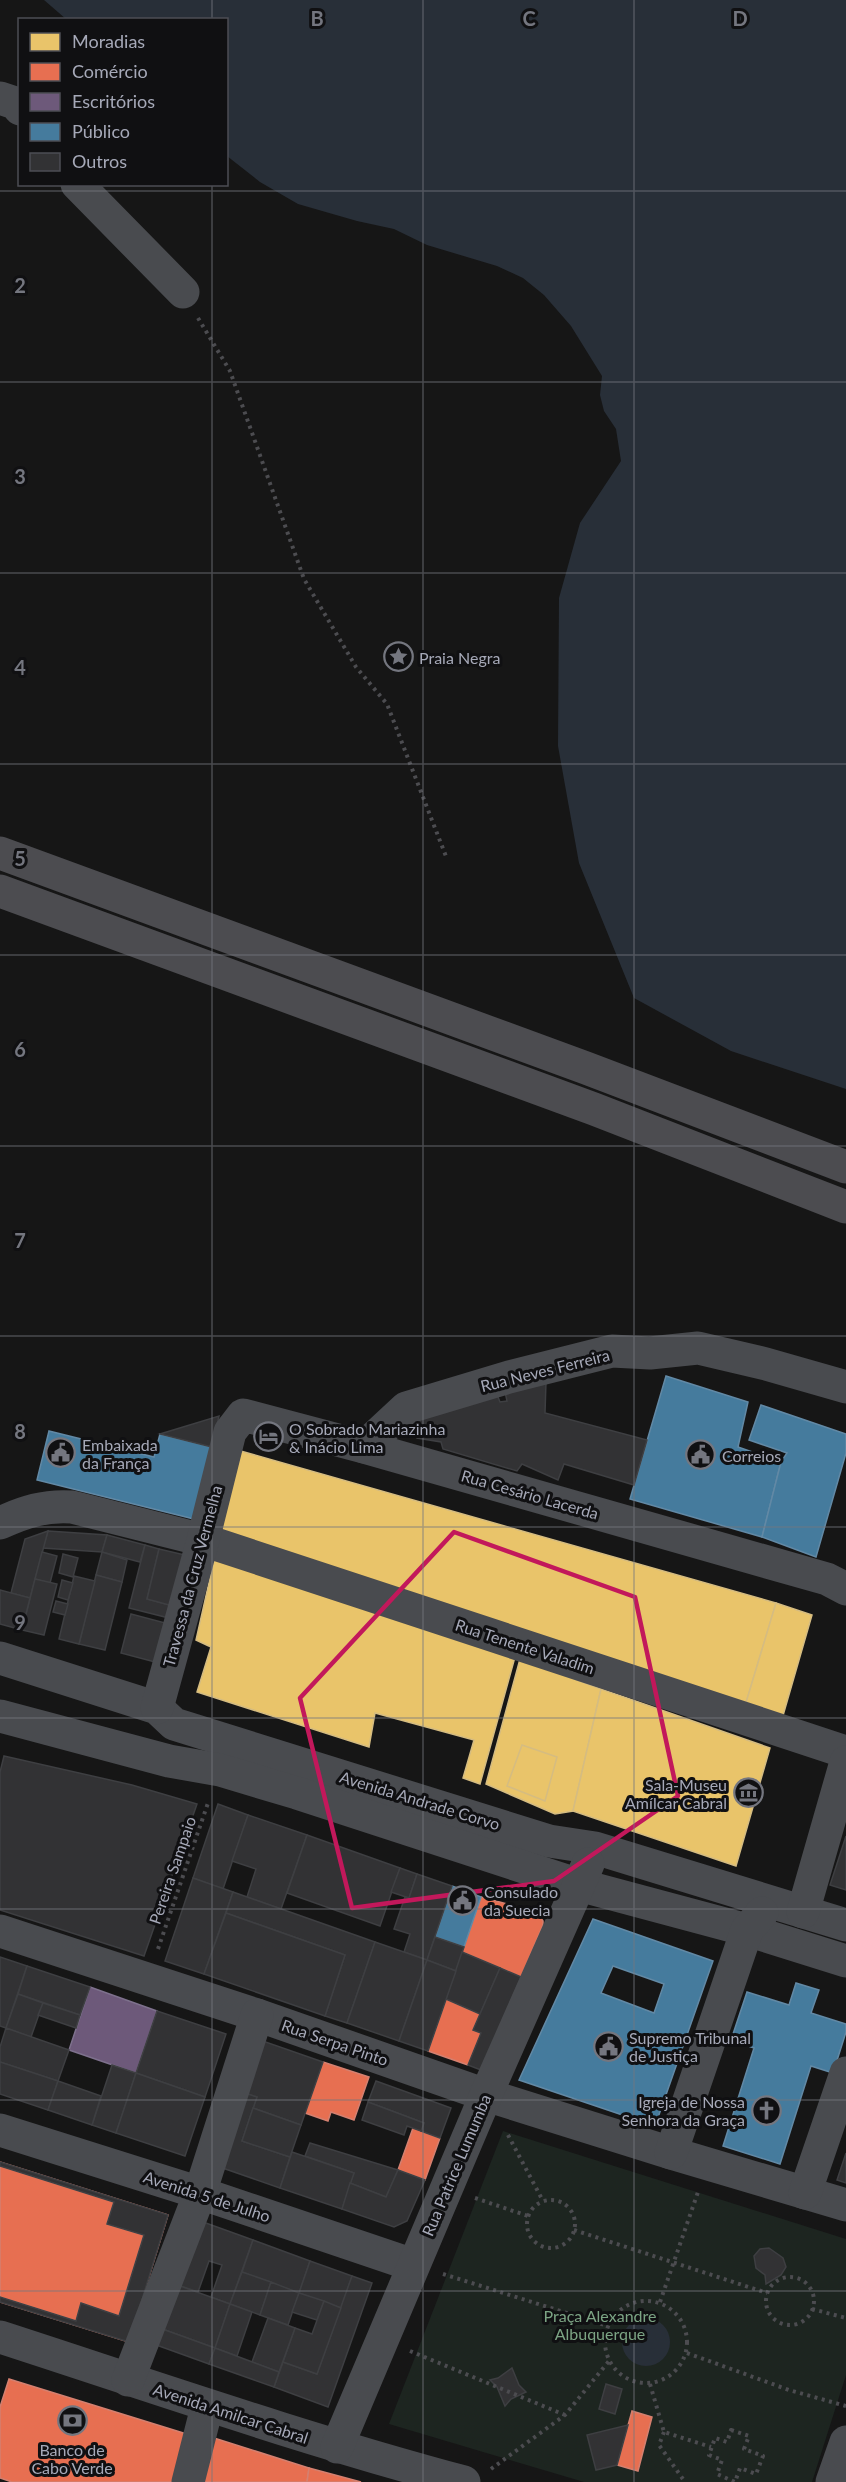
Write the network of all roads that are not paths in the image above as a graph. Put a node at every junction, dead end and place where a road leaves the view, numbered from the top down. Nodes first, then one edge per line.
1 (0, 98) edge
2 (18, 107) edge
3 (79, 186) edge
4 (183, 292) road end
5 (0, 853) edge
6 (0, 891) edge
7 (846, 1167) edge
8 (846, 1207) edge
9 (846, 1387) edge
10 (227, 1443) joint
11 (364, 1447) junction
12 (0, 1523) edge
13 (203, 1540) junction
14 (846, 1589) edge
15 (0, 1658) edge
16 (157, 1708) junction
17 (0, 1716) edge
18 (846, 1752) edge
19 (846, 1762) edge
20 (595, 1848) junction
21 (579, 1885) junction
22 (771, 1902) junction
23 (803, 1912) junction
24 (846, 1925) edge
25 (747, 1930) junction
26 (0, 1931) edge
27 (846, 1961) edge
28 (257, 2015) junction
29 (846, 2073) edge
30 (486, 2095) junction
31 (0, 2130) edge
32 (671, 2154) junction
33 (205, 2178) junction
34 (805, 2193) junction
35 (846, 2205) edge
36 (414, 2265) junction
37 (0, 2338) edge
38 (128, 2380) junction
39 (207, 2407) junction
40 (846, 2442) edge
41 (337, 2447) junction
42 (473, 2479) edge
43 (188, 2482) edge
44 (832, 2482) edge

1 - 2 street
3 - 4 street
5 - 7 main road
6 - 8 main road
9 - 11 street, Rua Neves Ferreira
10 - 11 street, Rua Cesário Lacerda
10 - 13 street, Travessa da Cruz Vermelha
11 - 14 street, Rua Cesário Lacerda
12 - 13 street, Rua Tenente Valadim
13 - 16 street, Travessa da Cruz Vermelha
13 - 18 street, Rua Tenente Valadim
15 - 16 street, Avenida Andrade Corvo
16 - 20 street, Avenida Andrade Corvo
17 - 21 street, Avenida Andrade Corvo
19 - 23 street
20 - 21 street, Rua Patrice Lumumba
20 - 22 street, Avenida Andrade Corvo
21 - 25 street, Avenida Andrade Corvo
21 - 30 street, Rua Patrice Lumumba
22 - 23 street, Avenida Andrade Corvo
22 - 25 street
23 - 24 street, Avenida Andrade Corvo
25 - 27 street, Avenida Andrade Corvo
25 - 32 street
26 - 28 street, Rua Serpa Pinto
28 - 30 street, Rua Serpa Pinto
28 - 33 street
29 - 34 street
30 - 32 street, Rua Serpa Pinto
30 - 36 street, Rua Patrice Lumumba
31 - 33 street, Avenida 5 de Julho
32 - 34 street, Rua Serpa Pinto
33 - 36 street, Avenida 5 de Julho
33 - 38 street
34 - 35 street, Rua Serpa Pinto
36 - 41 street, Rua Patrice Lumumba
37 - 38 street, Avenida Amilcar Cabral
38 - 39 street, Avenida Amilcar Cabral
39 - 41 street, Avenida Amilcar Cabral
39 - 43 street
40 - 44 street
41 - 42 street, Avenida Amilcar Cabral

